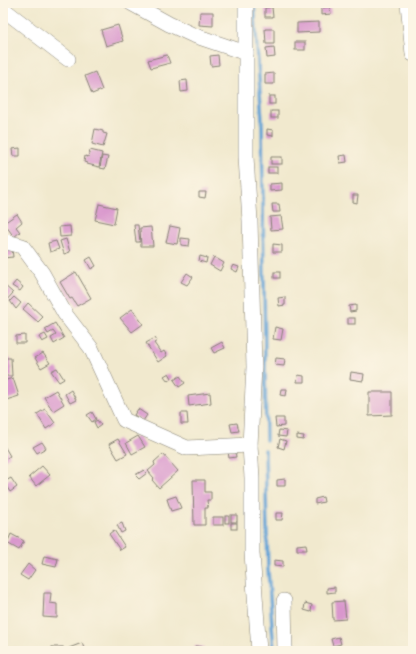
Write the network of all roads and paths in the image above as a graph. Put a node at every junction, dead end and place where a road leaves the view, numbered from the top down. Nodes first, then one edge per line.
1 (131, 3) edge
2 (246, 3) edge
3 (408, 3) edge
4 (3, 9) edge
5 (246, 53) junction
6 (413, 54) edge
7 (68, 59) dead end
8 (3, 241) edge
9 (250, 445) junction
10 (284, 601) dead end
11 (259, 651) edge
12 (285, 651) edge

1 - 5 street
2 - 5 street
3 - 6 street
4 - 7 street
5 - 9 street
8 - 9 street
9 - 11 street
10 - 12 street

